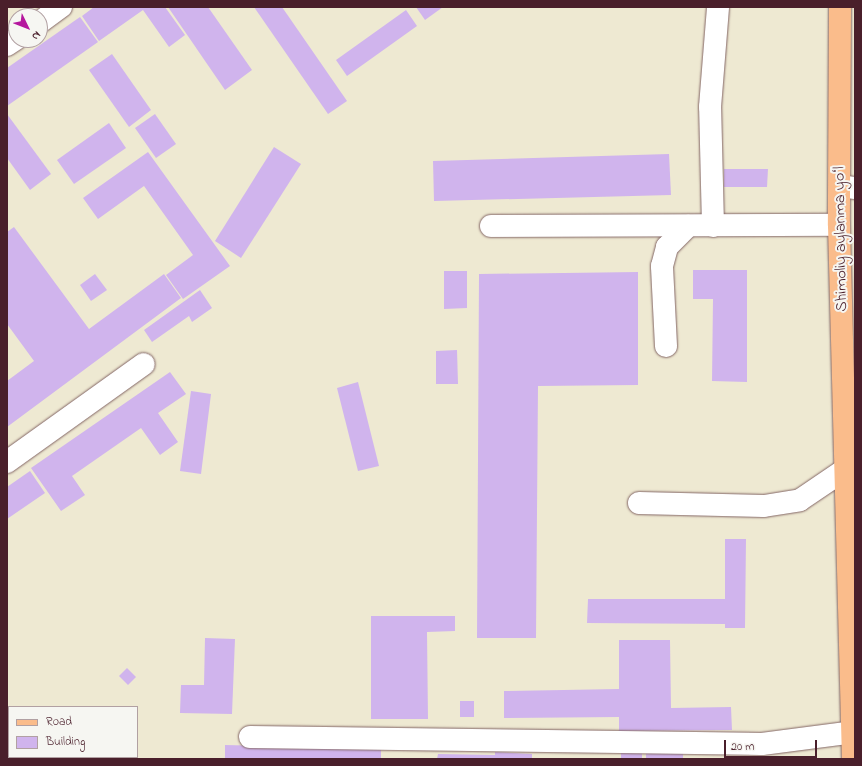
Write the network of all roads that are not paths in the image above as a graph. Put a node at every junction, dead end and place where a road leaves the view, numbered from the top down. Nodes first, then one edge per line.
1 (61, 7) edge
2 (718, 7) edge
3 (840, 7) edge
4 (48, 16) edge
5 (847, 187) edge
6 (839, 225) junction
7 (491, 226) dead end
8 (688, 226) junction
9 (713, 226) junction
10 (666, 346) dead end
11 (144, 364) dead end
12 (7, 462) edge
13 (846, 469) junction
14 (639, 503) dead end
15 (854, 732) edge
16 (250, 737) dead end
17 (760, 752) edge
18 (853, 759) edge

1 - 4 street
2 - 9 street
3 - 5 main road, Shimoliy aylanma yoʻl
5 - 6 main road, Shimoliy aylanma yoʻl
6 - 9 street
6 - 13 main road, Shimoliy aylanma yoʻl
7 - 8 street
8 - 9 street
8 - 10 street
11 - 12 street
13 - 14 street
13 - 15 main road, Shimoliy aylanma yoʻl
15 - 17 street
15 - 18 main road, Shimoliy aylanma yoʻl
16 - 17 street

